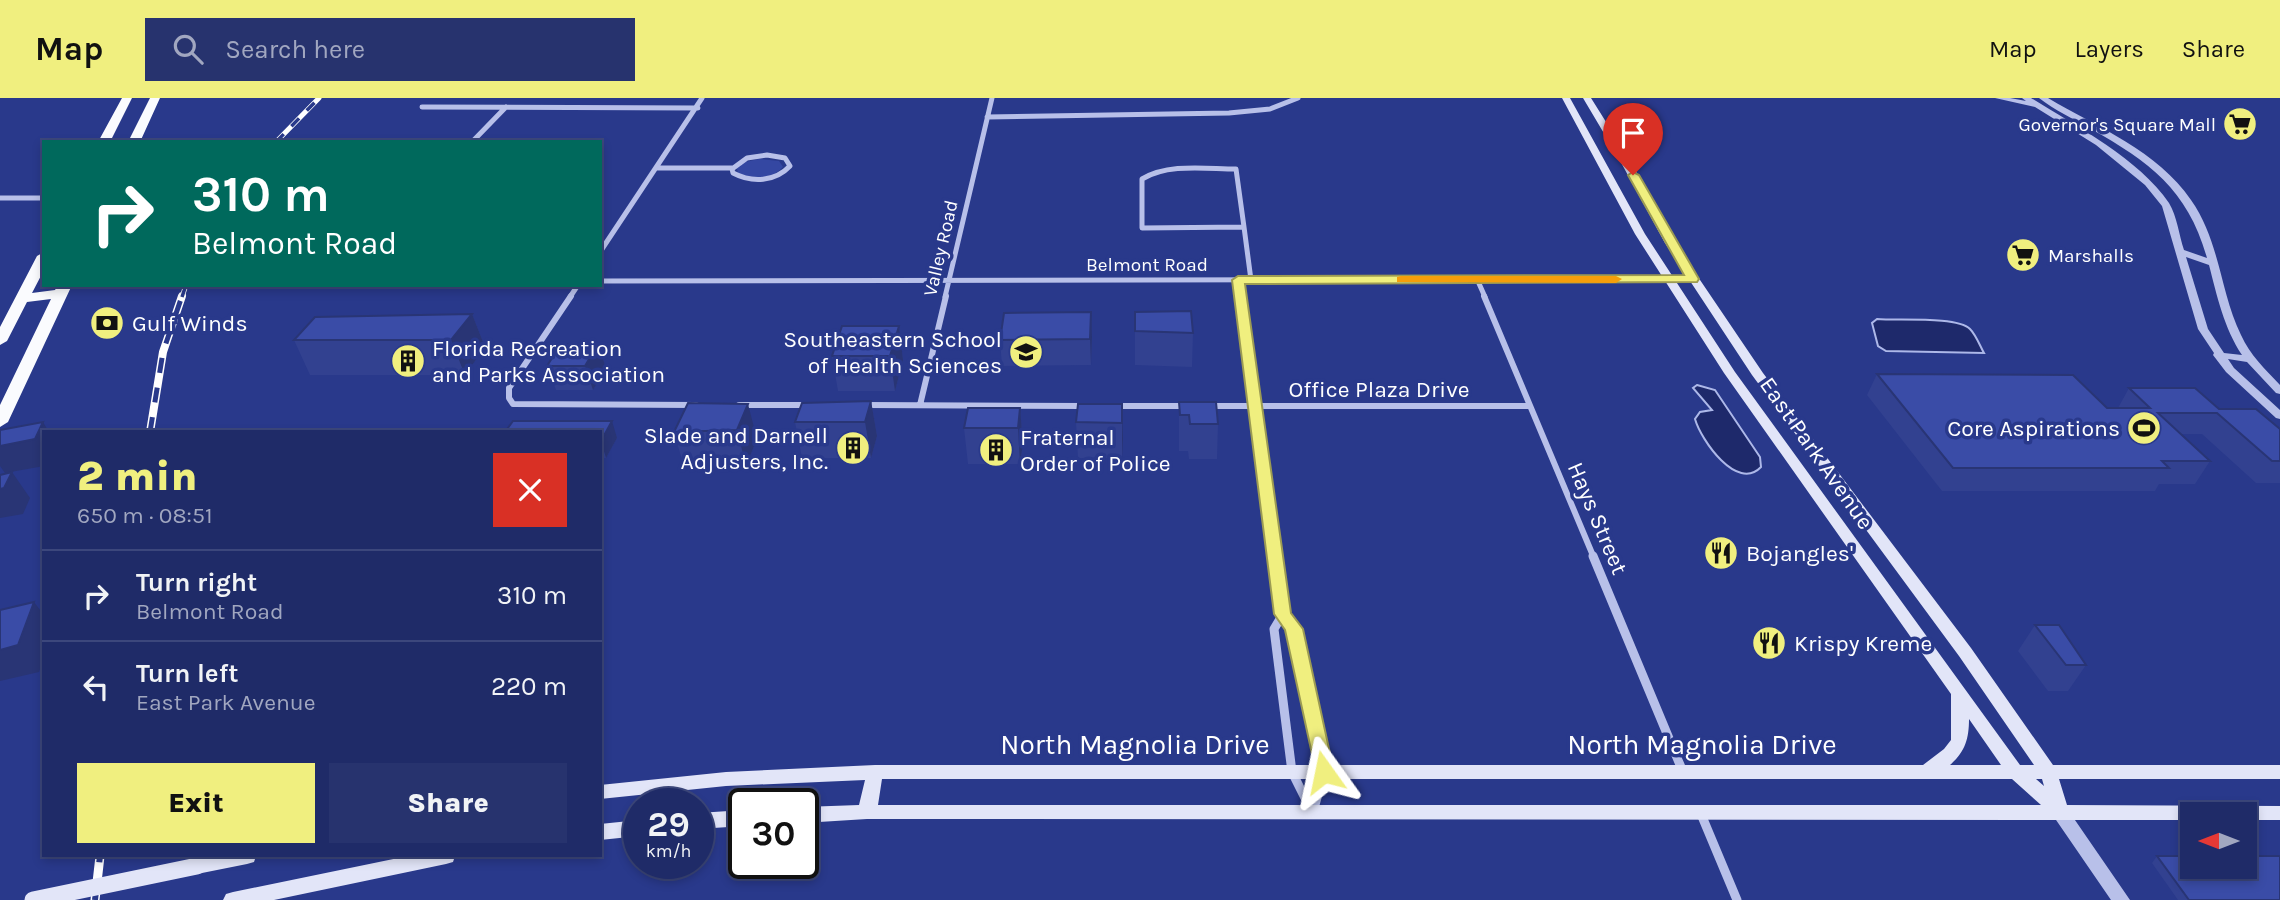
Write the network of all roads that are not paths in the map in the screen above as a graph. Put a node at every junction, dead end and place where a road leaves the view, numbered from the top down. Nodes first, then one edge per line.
1 (127, 98) edge
2 (155, 98) edge
3 (702, 98) edge
4 (992, 98) edge
5 (1298, 98) edge
6 (1566, 98) edge
7 (1587, 98) edge
8 (1999, 98) edge
9 (2026, 98) edge
10 (2064, 98) edge
11 (2042, 103) edge
12 (422, 107) dead end
13 (506, 107) junction
14 (2058, 107) junction
15 (698, 108) junction
16 (987, 117) junction
17 (105, 140) edge
18 (135, 140) edge
19 (474, 140) edge
20 (2117, 156) junction
21 (2139, 156) junction
22 (657, 168) junction
23 (733, 168) junction
24 (0, 198) edge
25 (42, 198) edge
26 (1244, 228) junction
27 (602, 249) edge
28 (2180, 252) junction
29 (2211, 258) junction
30 (42, 260) edge
31 (1477, 279) junction
32 (1669, 279) junction
33 (1693, 279) junction
34 (949, 280) junction
35 (1238, 280) junction
36 (1251, 280) junction
37 (602, 281) edge
38 (577, 287) edge
39 (63, 289) edge
40 (22, 298) junction
41 (0, 341) edge
42 (2218, 355) junction
43 (2252, 359) junction
44 (2280, 391) edge
45 (710, 405) edge
46 (734, 405) edge
47 (819, 405) edge
48 (854, 405) edge
49 (920, 405) junction
50 (1089, 405) edge
51 (1101, 406) edge
52 (1255, 406) junction
53 (1530, 406) junction
54 (2280, 416) edge
55 (0, 422) edge
56 (1283, 614) junction
57 (1959, 694) junction
58 (1928, 771) junction
59 (2015, 771) junction
60 (2048, 771) junction
61 (875, 772) junction
62 (1292, 772) junction
63 (1324, 772) junction
64 (1684, 772) junction
65 (2280, 772) edge
66 (602, 792) edge
67 (1700, 811) junction
68 (867, 812) junction
69 (2060, 812) junction
70 (1312, 813) junction
71 (2280, 813) edge
72 (819, 814) edge
73 (623, 830) edge
74 (602, 832) edge
75 (242, 857) edge
76 (441, 857) edge
77 (33, 900) edge
78 (233, 900) edge
79 (1737, 900) edge
80 (2121, 900) edge

1 - 17 main road
2 - 18 main road
3 - 15 street
4 - 16 street, Valley Road
5 - 16 street
6 - 32 main road, East Park Avenue
7 - 33 main road, East Park Avenue
8 - 11 street
9 - 11 street
10 - 14 street
11 - 14 street
11 - 20 street
12 - 13 street
13 - 15 street
13 - 19 street
14 - 21 street
15 - 22 street
16 - 34 street, Valley Road
20 - 21 street
20 - 28 street
21 - 29 street
22 - 23 street
22 - 27 street
23 - 23 street
24 - 25 street
26 - 26 street
26 - 36 street
28 - 29 street
28 - 42 street
29 - 43 street
30 - 40 main road
31 - 32 street, Belmont Road
31 - 36 street, Belmont Road
31 - 53 street, Hays Street
32 - 33 street, Belmont Road
32 - 57 main road, East Park Avenue
33 - 60 main road, East Park Avenue
34 - 35 street, Belmont Road
34 - 37 street, Belmont Road
34 - 49 street, Valley Road
35 - 36 street, Belmont Road
35 - 52 street
38 - 45 street
39 - 40 main road
39 - 55 main road
40 - 41 main road
42 - 43 street
42 - 54 street
43 - 44 street
46 - 47 street
48 - 49 street
49 - 50 street
51 - 52 street, Office Plaza Drive
52 - 53 street, Office Plaza Drive
52 - 56 street
53 - 64 street, Hays Street
56 - 62 street
56 - 63 street
57 - 58 main road
57 - 59 main road, East Park Avenue
58 - 59 main road, North Magnolia Drive
58 - 64 main road, North Magnolia Drive
59 - 60 main road, North Magnolia Drive
59 - 69 main road, East Park Avenue
60 - 65 main road, North Magnolia Drive
60 - 69 main road, East Park Avenue
61 - 62 main road, North Magnolia Drive
61 - 66 main road, North Magnolia Drive
61 - 68 main road
62 - 63 main road, North Magnolia Drive
62 - 70 street
63 - 64 main road, North Magnolia Drive
63 - 70 street
67 - 69 main road
67 - 70 main road
67 - 79 street
68 - 70 main road
68 - 72 main road
69 - 71 main road
69 - 80 street, East Park Avenue
73 - 74 main road
75 - 77 main road, bridge
76 - 78 main road

